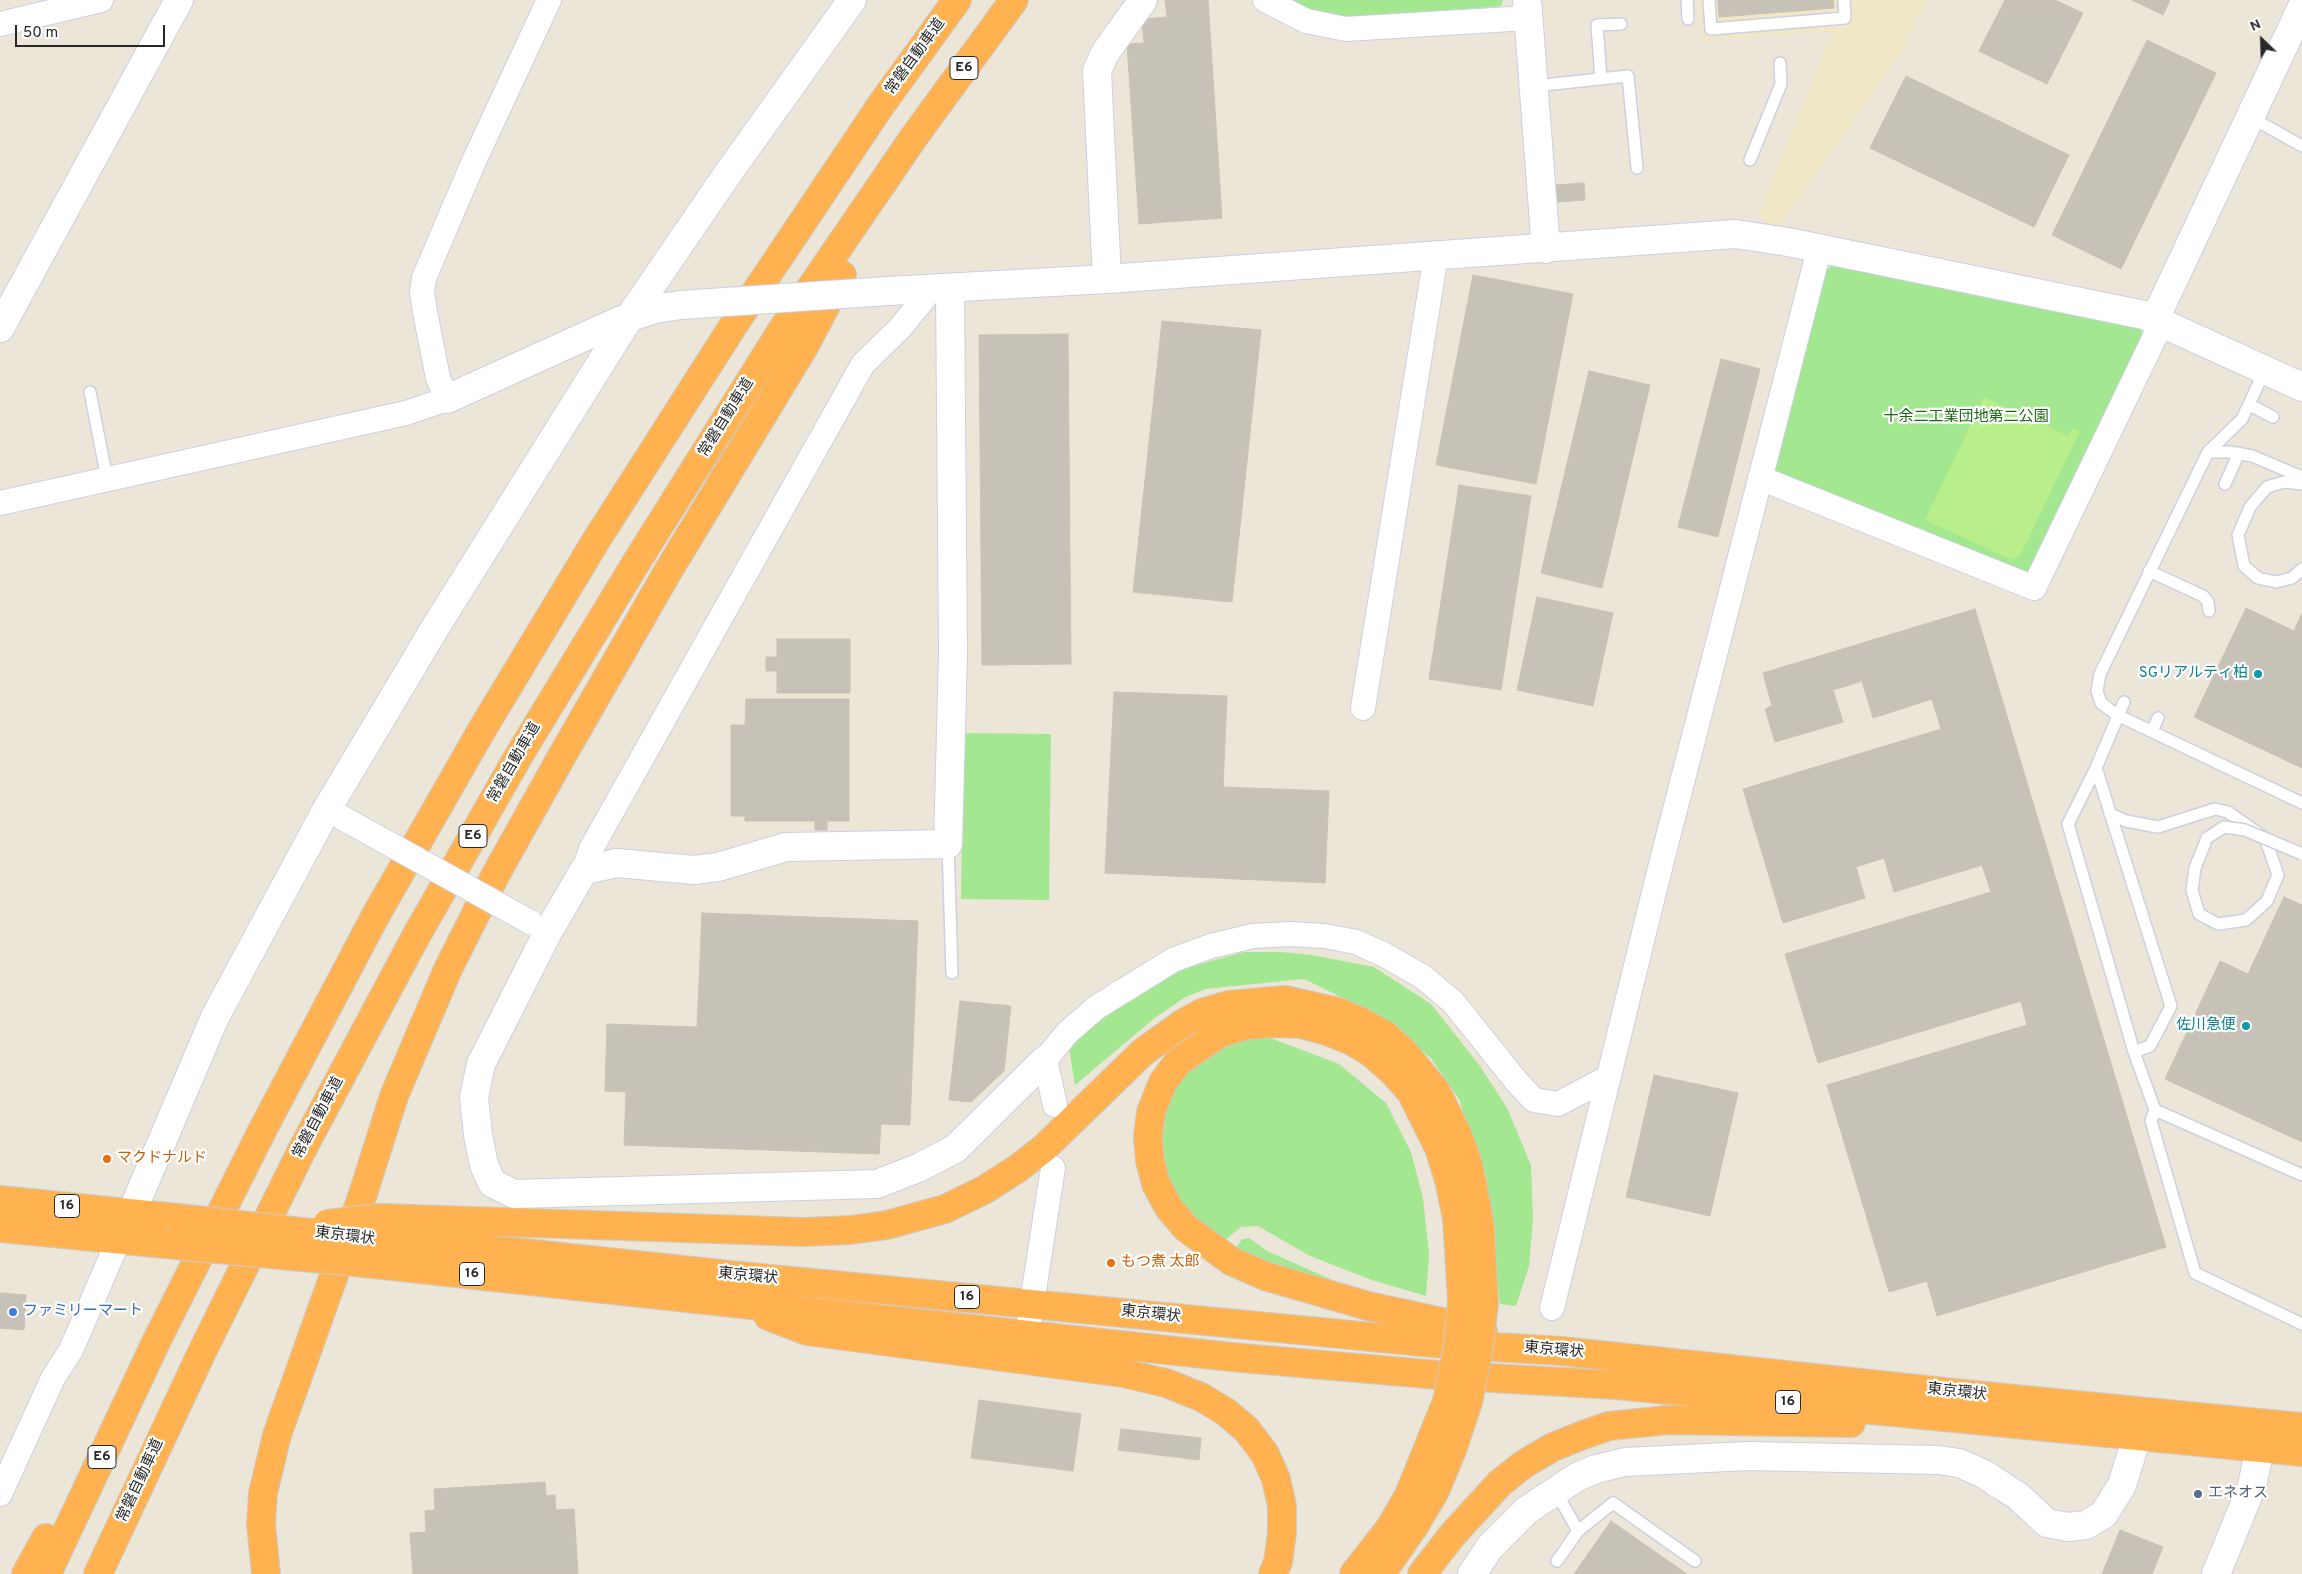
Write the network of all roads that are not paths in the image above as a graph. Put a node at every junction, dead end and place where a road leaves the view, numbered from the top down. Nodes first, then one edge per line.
1 (101, 0) edge
2 (180, 0) edge
3 (549, 0) edge
4 (852, 0) edge
5 (958, 0) edge
6 (1014, 0) edge
7 (1142, 0) edge
8 (1265, 0) edge
9 (1687, 0) edge
10 (1709, 0) edge
11 (1844, 0) edge
12 (2302, 7) edge
13 (1527, 9) edge
14 (1688, 19) dead end
15 (0, 24) edge
16 (1621, 24) dead end
17 (1780, 64) dead end
18 (1601, 79) junction
19 (1534, 86) junction
20 (2250, 117) junction
21 (914, 137) junction
22 (2302, 146) edge
23 (1750, 160) dead end
24 (1637, 168) dead end
25 (1546, 249) junction
26 (1819, 250) junction
27 (1436, 255) junction
28 (1107, 279) junction
29 (940, 290) junction
30 (629, 318) junction
31 (2158, 321) junction
32 (0, 328) edge
33 (549, 351) junction
34 (2264, 370) junction
35 (2302, 387) edge
36 (584, 388) junction
37 (90, 392) dead end
38 (447, 398) junction
39 (2250, 405) junction
40 (2273, 417) dead end
41 (2208, 452) junction
42 (2239, 454) junction
43 (2302, 477) edge
44 (1760, 478) junction
45 (107, 479) junction
46 (2225, 484) dead end
47 (2302, 484) edge
48 (0, 503) edge
49 (2302, 570) edge
50 (2149, 571) junction
51 (2208, 611) dead end
52 (2124, 702) dead end
53 (1363, 708) dead end
54 (2117, 715) junction
55 (2158, 718) dead end
56 (2152, 732) junction
57 (2096, 768) junction
58 (2302, 803) edge
59 (327, 809) junction
60 (2110, 814) junction
61 (948, 844) junction
62 (2302, 854) edge
63 (584, 870) junction
64 (539, 927) junction
65 (952, 973) dead end
66 (2134, 1052) junction
67 (1045, 1060) junction
68 (1609, 1077) junction
69 (1055, 1105) dead end
70 (2155, 1110) junction
71 (1053, 1168) dead end
72 (2302, 1175) edge
73 (0, 1200) edge
74 (133, 1212) junction
75 (0, 1228) edge
76 (119, 1240) junction
77 (372, 1240) junction
78 (730, 1301) junction
79 (1473, 1302) junction
80 (1031, 1303) junction
81 (1552, 1308) dead end
82 (2302, 1324) edge
83 (1027, 1335) junction
84 (157, 1340) junction
85 (1562, 1351) junction
86 (1457, 1402) junction
87 (1960, 1418) junction
88 (2302, 1427) edge
89 (2137, 1436) junction
90 (2260, 1448) junction
91 (2302, 1452) edge
92 (1555, 1490) junction
93 (0, 1494) edge
94 (1578, 1531) junction
95 (1557, 1561) dead end
96 (1695, 1561) dead end
97 (26, 1574) edge
98 (48, 1574) edge
99 (98, 1574) edge
100 (266, 1574) edge
101 (1273, 1574) edge
102 (1354, 1574) edge
103 (1381, 1574) edge
104 (1422, 1574) edge
105 (1472, 1574) edge
106 (2216, 1574) edge

1 - 15 street
2 - 32 street
3 - 38 street
4 - 30 street
5 - 84 highway, 常磐自動車道 / E6
6 - 21 highway, 常磐自動車道 / E6
7 - 28 street
8 - 13 street
9 - 14 lane
10 - 11 lane
12 - 20 street
13 - 19 street
16 - 18 lane
17 - 23 lane
18 - 19 lane
18 - 24 lane
19 - 25 street
20 - 22 lane
20 - 31 street
21 - 99 highway, 常磐自動車道 / E6
21 - 100 highway
25 - 26 street
25 - 27 street
26 - 31 street
26 - 44 street
27 - 28 street
27 - 53 street
28 - 29 street
29 - 30 street, bridge
29 - 61 street
29 - 63 street
30 - 33 street
30 - 36 street
31 - 34 street
31 - 44 street
33 - 36 street
33 - 38 street
34 - 35 street
34 - 39 lane
36 - 59 street
37 - 45 lane
38 - 45 street
39 - 40 lane
39 - 41 lane
41 - 42 lane
41 - 50 lane
42 - 43 lane
42 - 46 lane
44 - 68 street
45 - 48 street
47 - 49 lane
50 - 51 lane
50 - 54 lane
52 - 54 lane
54 - 56 lane
54 - 57 lane
55 - 56 lane
56 - 58 lane
57 - 60 lane
57 - 66 lane
59 - 64 street, bridge
59 - 74 street
60 - 62 lane, bridge
60 - 66 lane
61 - 63 street
61 - 65 lane
63 - 64 street
64 - 67 street
66 - 70 lane
67 - 68 street
67 - 69 street
68 - 81 street
70 - 72 lane
70 - 82 lane
71 - 80 street
73 - 74 highway, 東京環状 / 16
74 - 76 street
74 - 77 highway, 東京環状 / 16, bridge
75 - 76 highway, 東京環状 / 16
76 - 77 highway, 東京環状 / 16, bridge
76 - 93 street
77 - 78 highway, 東京環状 / 16
77 - 79 highway
77 - 80 highway, 東京環状 / 16
78 - 83 highway, 東京環状 / 16
78 - 101 highway
79 - 85 highway
79 - 86 highway, bridge
80 - 83 street
80 - 85 highway, 東京環状 / 16
83 - 87 highway, 東京環状 / 16
84 - 97 highway
84 - 98 highway, 常磐自動車道 / E6
85 - 88 highway, 東京環状 / 16
86 - 102 highway
86 - 103 highway
87 - 89 highway, 東京環状 / 16
87 - 104 highway
89 - 90 highway, 東京環状 / 16
89 - 92 street
90 - 91 highway, 東京環状 / 16
90 - 106 street
92 - 94 lane
92 - 105 street
94 - 95 lane
94 - 96 lane

